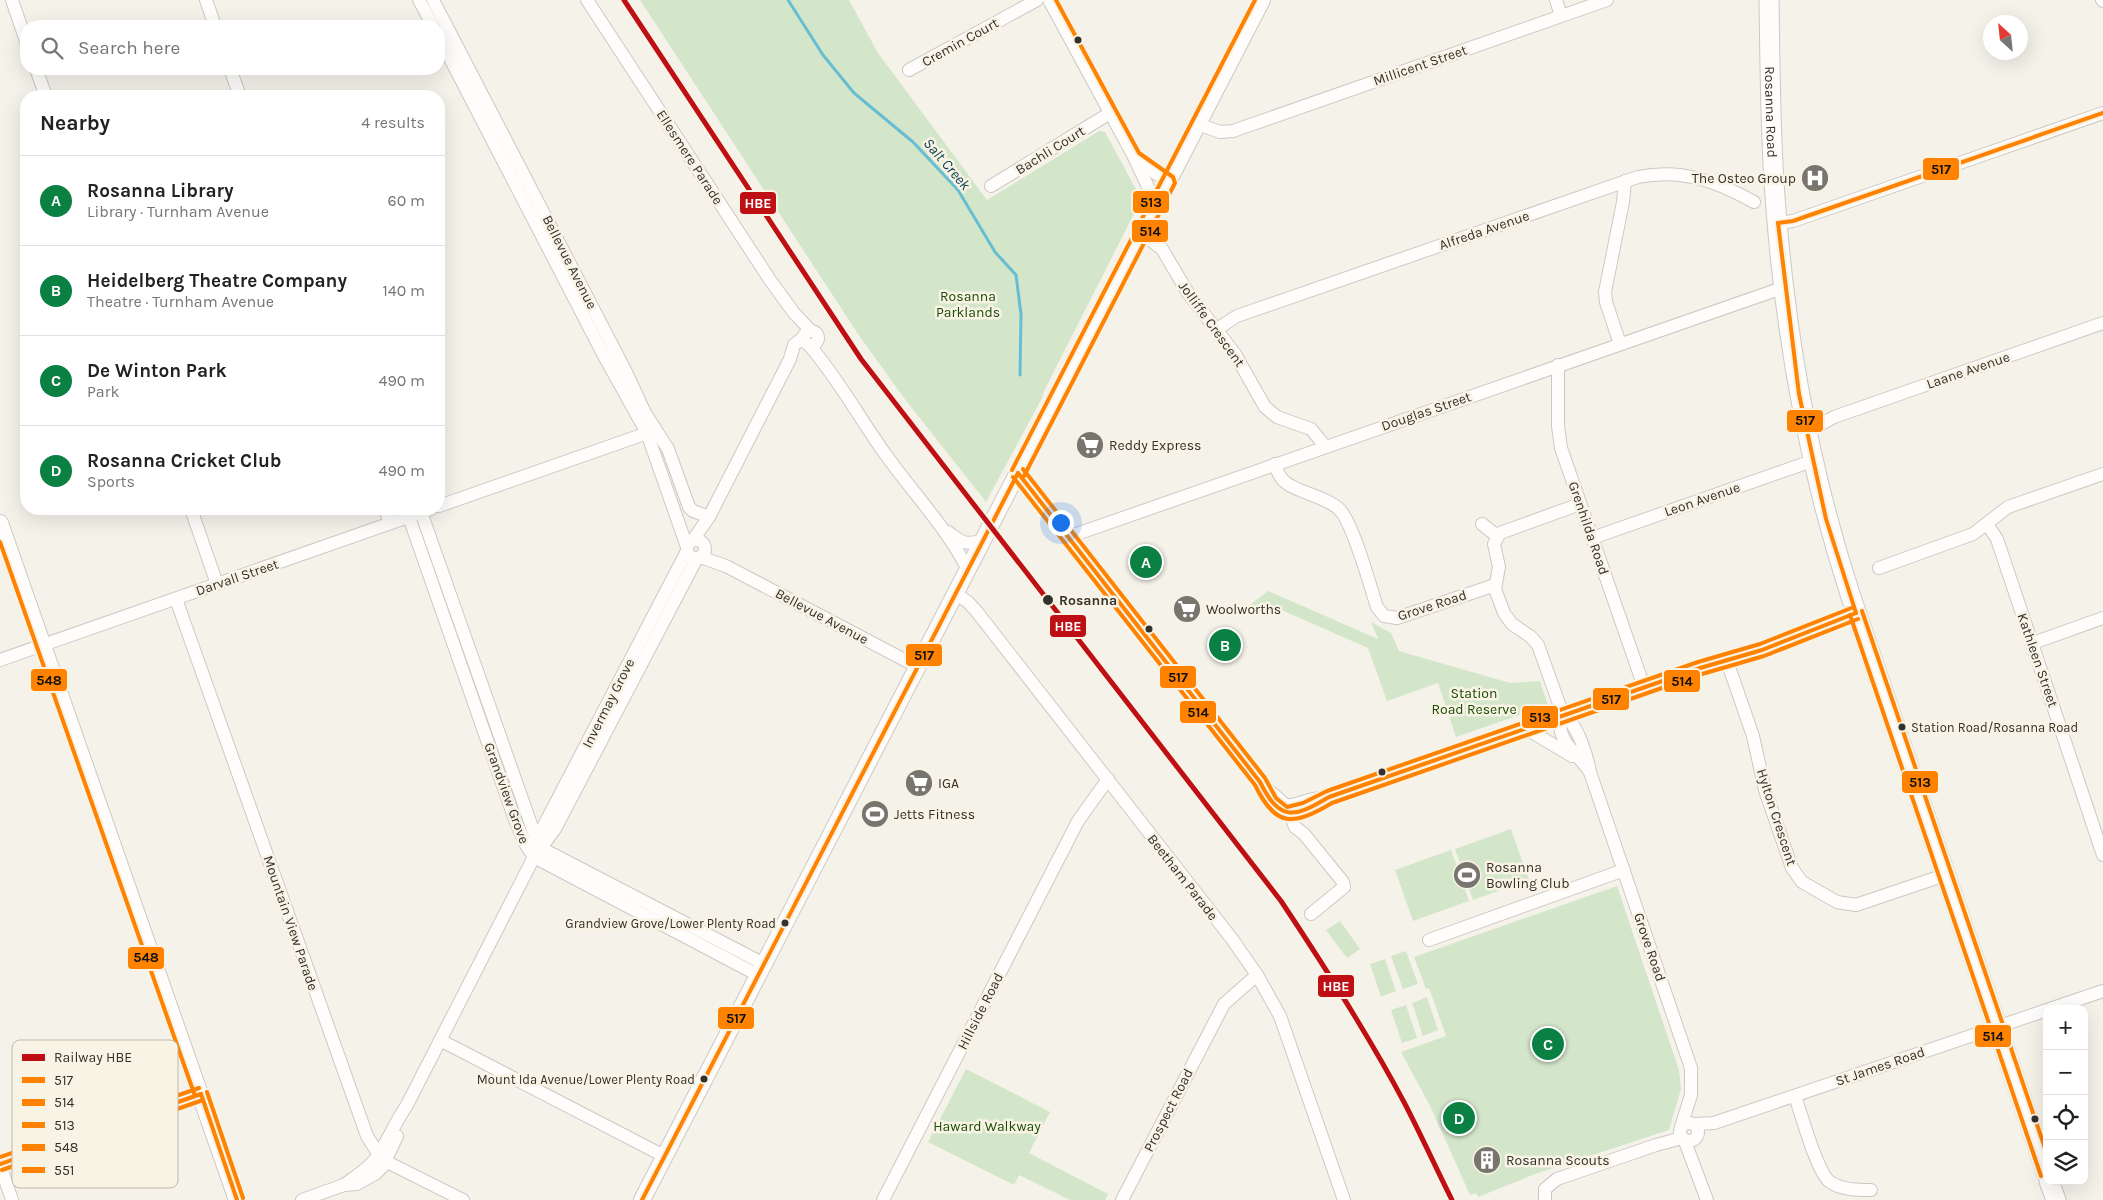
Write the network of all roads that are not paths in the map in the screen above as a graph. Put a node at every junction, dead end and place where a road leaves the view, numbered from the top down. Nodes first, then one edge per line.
1 (12, 0) edge
2 (206, 0) edge
3 (420, 0) edge
4 (434, 0) edge
5 (587, 0) edge
6 (1037, 0) edge
7 (1048, 0) edge
8 (1262, 0) edge
9 (1556, 0) edge
10 (1607, 0) edge
11 (1769, 0) edge
12 (1561, 16) junction
13 (213, 20) edge
14 (430, 20) edge
15 (444, 20) edge
16 (445, 22) edge
17 (20, 23) edge
18 (445, 49) edge
19 (910, 70) dead end
20 (38, 75) edge
21 (232, 75) edge
22 (44, 90) edge
23 (238, 90) edge
24 (1110, 113) junction
25 (2103, 113) edge
26 (1201, 119) junction
27 (1134, 157) junction
28 (1625, 181) junction
29 (1169, 182) junction
30 (991, 186) dead end
31 (1754, 202) dead end
32 (1156, 206) junction
33 (1778, 223) junction
34 (1141, 236) junction
35 (1785, 286) junction
36 (2103, 323) edge
37 (1217, 329) junction
38 (809, 339) junction
39 (1620, 344) junction
40 (1558, 365) junction
41 (1805, 426) junction
42 (651, 431) junction
43 (1320, 448) junction
44 (1812, 461) junction
45 (1279, 463) junction
46 (1018, 473) junction
47 (2103, 474) edge
48 (445, 504) edge
49 (1580, 504) junction
50 (193, 515) edge
51 (387, 515) edge
52 (413, 515) edge
53 (428, 515) edge
54 (408, 517) junction
55 (708, 517) junction
56 (0, 523) edge
57 (390, 523) junction
58 (1482, 524) dead end
59 (1987, 524) junction
60 (940, 526) junction
61 (1497, 536) junction
62 (1068, 537) junction
63 (1592, 538) junction
64 (983, 541) junction
65 (696, 549) junction
66 (1879, 568) dead end
67 (968, 570) junction
68 (218, 584) junction
69 (1495, 585) junction
70 (956, 594) junction
71 (176, 599) junction
72 (1856, 613) junction
73 (2103, 618) edge
74 (2033, 643) junction
75 (43, 645) junction
76 (0, 660) edge
77 (1727, 660) junction
78 (918, 667) junction
79 (1644, 687) junction
80 (1563, 715) junction
81 (1525, 728) junction
82 (1578, 760) junction
83 (1590, 772) junction
84 (1104, 775) junction
85 (1290, 809) junction
86 (538, 849) junction
87 (2103, 855) edge
88 (1624, 870) junction
89 (1945, 875) junction
90 (1311, 914) dead end
91 (1429, 940) dead end
92 (761, 969) junction
93 (1257, 974) junction
94 (2103, 991) edge
95 (1269, 993) junction
96 (2060, 1005) edge
97 (2043, 1011) edge
98 (1215, 1019) junction
99 (1997, 1026) junction
100 (440, 1040) junction
101 (201, 1094) junction
102 (1795, 1096) junction
103 (178, 1102) edge
104 (1688, 1132) junction
105 (664, 1156) junction
106 (382, 1158) junction
107 (12, 1161) edge
108 (2043, 1162) edge
109 (0, 1165) edge
110 (2050, 1185) edge
111 (1872, 1190) dead end
112 (1545, 1195) edge
113 (12, 1200) edge
114 (238, 1200) edge
115 (302, 1200) edge
116 (463, 1200) edge
117 (642, 1200) edge
118 (883, 1200) edge
119 (1122, 1200) edge
120 (1344, 1200) edge
121 (1706, 1200) edge
122 (2056, 1200) edge

1 - 17 street
2 - 13 street
3 - 14 street
4 - 15 street, Bellevue Avenue
5 - 38 street, Ellesmere Parade
6 - 19 street, Cremin Court
7 - 24 street
8 - 26 main road
9 - 12 street
10 - 12 street, Millicent Street
11 - 33 highway, Rosanna Road
12 - 26 street, Millicent Street
16 - 42 street, Bellevue Avenue
18 - 42 street, Bellevue Avenue
20 - 22 street
21 - 23 street
24 - 27 street
24 - 30 street, Bachli Court
25 - 33 street
26 - 29 main road
27 - 29 street
27 - 32 street
28 - 31 street, Alfreda Avenue
28 - 37 street, Alfreda Avenue
28 - 39 street
29 - 32 main road
32 - 34 main road
33 - 35 highway, Rosanna Road
34 - 37 street, Jolliffe Crescent
34 - 46 main road
35 - 39 street, Douglas Street
35 - 41 highway, Rosanna Road
36 - 41 street, Laane Avenue
37 - 43 street, Jolliffe Crescent
38 - 55 street, Invermay Grove
38 - 60 street, Ellesmere Parade
39 - 40 street, Douglas Street
40 - 43 street, Douglas Street
40 - 49 street, Grenhilda Road
41 - 44 highway, Rosanna Road
42 - 48 street
42 - 55 street, Bellevue Avenue
42 - 65 street, Bellevue Avenue
43 - 45 street, Douglas Street
44 - 63 street, Leon Avenue
44 - 72 highway, Rosanna Road
45 - 62 street, Douglas Street
45 - 69 street, Grove Road
46 - 62 street
46 - 64 main road
47 - 59 street
49 - 61 street
49 - 63 street, Grenhilda Road
50 - 68 street
51 - 57 street
52 - 54 street, Darvall Street
53 - 86 street, Grandview Grove
54 - 57 street, Darvall Street
54 - 86 street, Grandview Grove
55 - 65 street, Invermay Grove
56 - 75 main road
57 - 68 street, Darvall Street
58 - 61 street
59 - 66 street
59 - 74 street, Kathleen Street
60 - 64 street, Ellesmere Parade
60 - 67 street, Ellesmere Parade
61 - 69 street
62 - 85 street
63 - 79 street, Grenhilda Road
64 - 67 main road
65 - 78 street, Bellevue Avenue
65 - 86 street, Invermay Grove
67 - 70 main road
68 - 71 street, Darvall Street
69 - 80 street, Grove Road
70 - 78 main road
70 - 84 street, Beetham Parade
71 - 75 street, Darvall Street
71 - 106 street, Mountain View Parade
72 - 77 street
72 - 89 highway, Rosanna Road
73 - 74 street
74 - 87 street, Kathleen Street
75 - 76 street, Darvall Street
75 - 101 main road
77 - 79 street
77 - 89 street, Hylton Crescent
78 - 92 main road
79 - 80 street
80 - 81 street
80 - 82 street, Grove Road
80 - 83 street, Grove Road
81 - 82 street
81 - 85 street
82 - 83 street, Grove Road
83 - 88 street, Grove Road
84 - 93 street, Beetham Parade
84 - 118 street, Hillside Road
85 - 90 street
86 - 92 street, Grandview Grove
86 - 100 street, Invermay Grove
88 - 91 street
88 - 104 street, Grove Road
89 - 99 highway, Rosanna Road
92 - 105 main road
93 - 95 street, Beetham Parade
93 - 98 street, Prospect Road
94 - 96 street, St James Road
95 - 98 street, Prospect Road
95 - 120 street, Beetham Parade
97 - 99 street, St James Road
98 - 119 street, Prospect Road
99 - 102 street, St James Road
99 - 108 highway, Rosanna Road
100 - 105 street
100 - 106 street, Invermay Grove
101 - 103 main road
101 - 114 main road
102 - 104 street, St James Road
102 - 111 street
104 - 112 street, St James Road
104 - 121 street, Grove Road
105 - 117 main road
106 - 115 street, Invermay Grove
106 - 116 street
107 - 109 main road
109 - 113 street
110 - 122 highway

